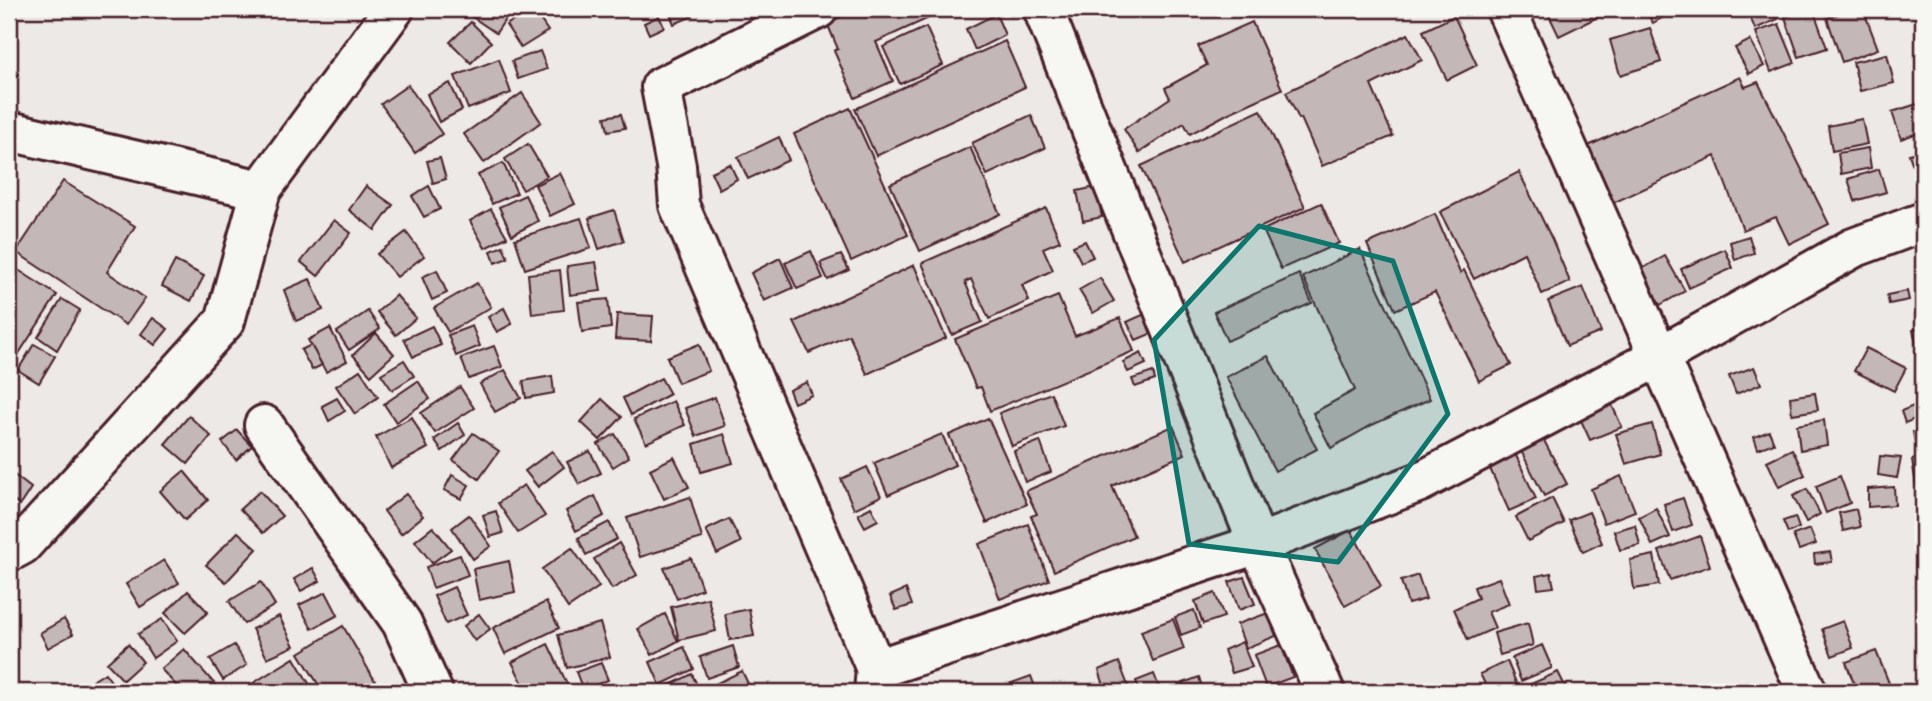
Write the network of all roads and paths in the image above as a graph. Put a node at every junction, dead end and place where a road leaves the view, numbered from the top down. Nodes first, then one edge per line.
1 (394, 9) edge
2 (818, 9) edge
3 (1043, 9) edge
4 (1506, 9) edge
5 (9, 131) edge
6 (261, 190) junction
7 (1923, 222) edge
8 (1660, 356) junction
9 (264, 425) dead end
10 (1258, 544) junction
11 (9, 552) edge
12 (875, 681) edge
13 (433, 692) edge
14 (1325, 692) edge
15 (1807, 692) edge

1 - 6 street
2 - 12 street
3 - 10 street
4 - 8 street
5 - 6 street
6 - 11 street
7 - 8 street
8 - 10 street
8 - 15 street
9 - 13 street
10 - 12 street
10 - 14 street

